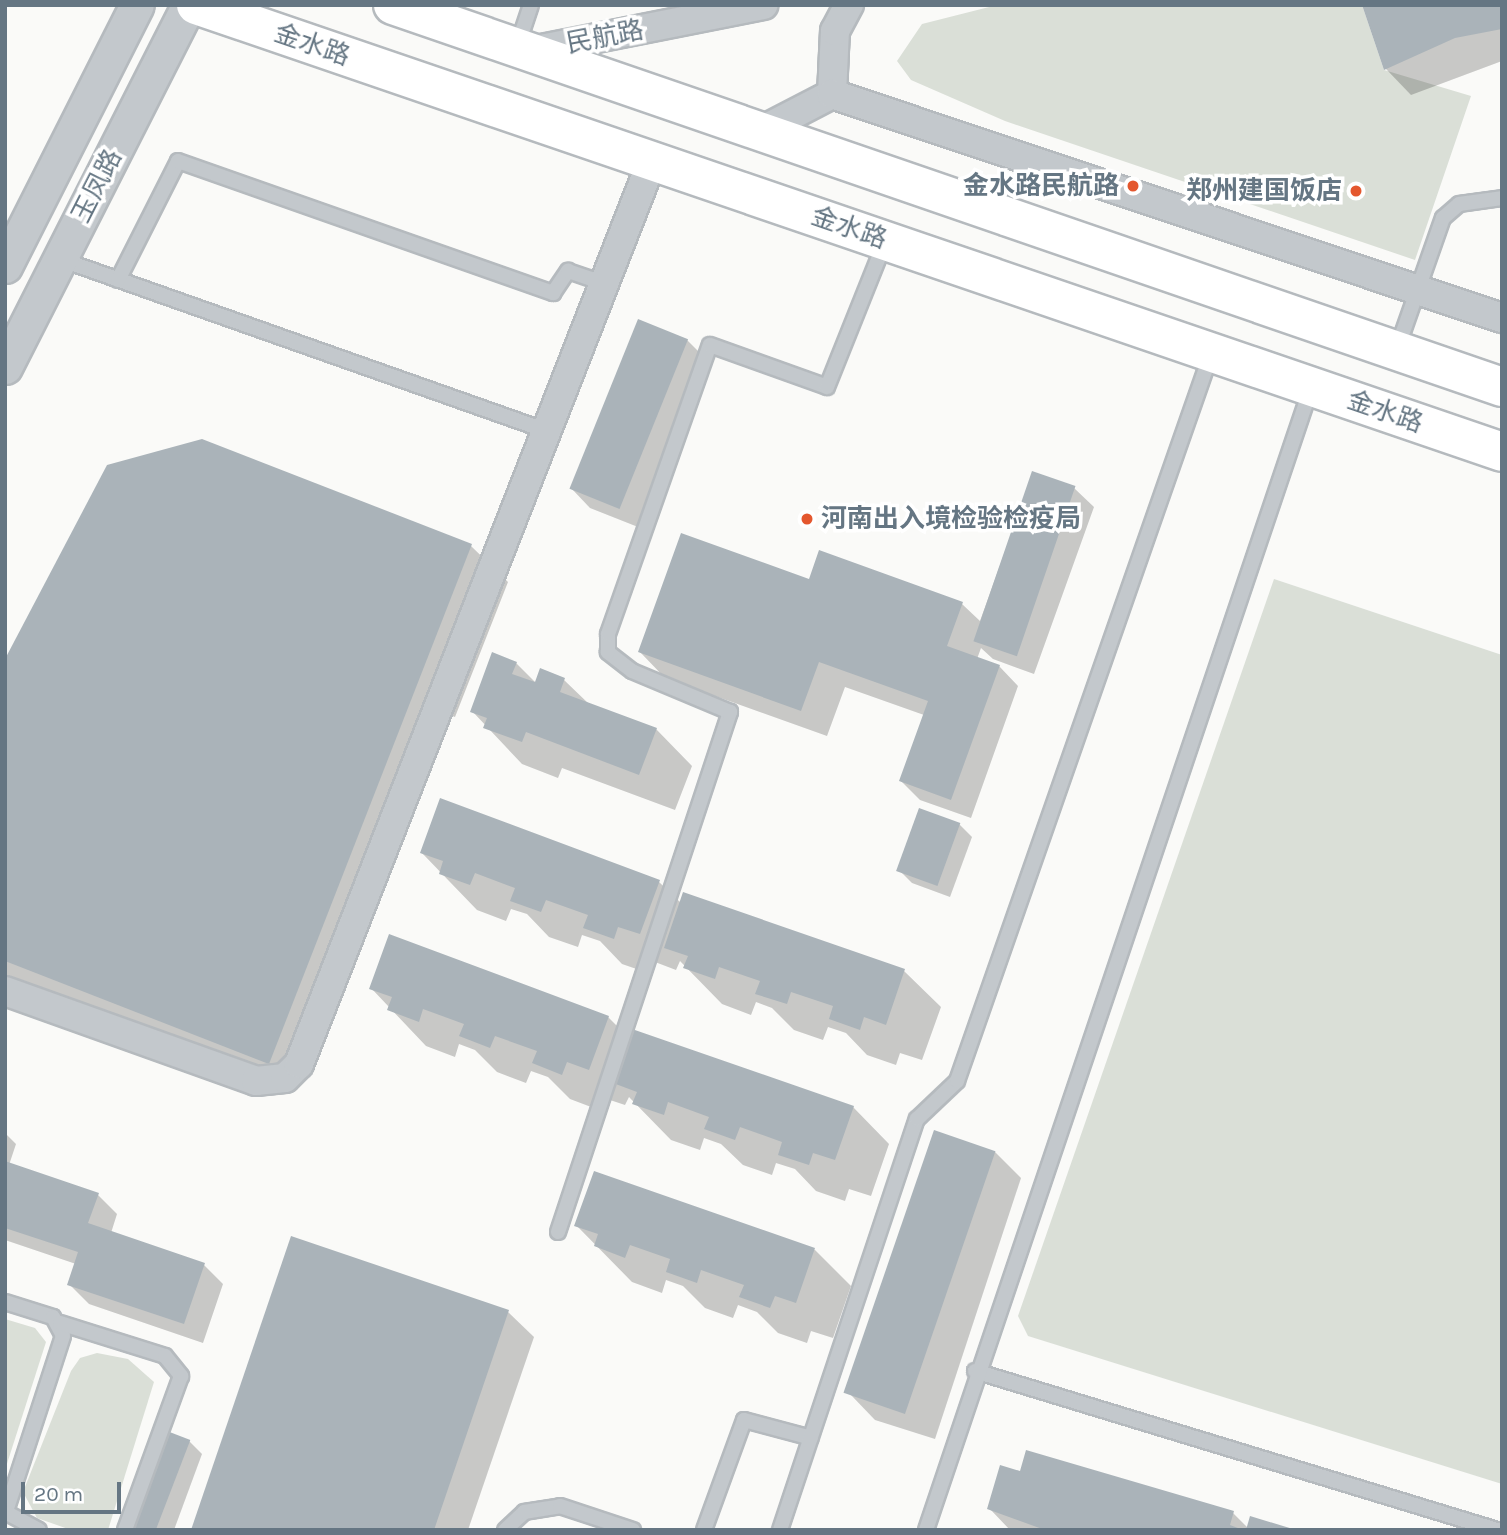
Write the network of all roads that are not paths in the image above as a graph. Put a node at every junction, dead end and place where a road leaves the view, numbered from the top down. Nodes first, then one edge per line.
1 (137, 5) edge
2 (189, 5) edge
3 (196, 5) edge
4 (393, 5) edge
5 (531, 5) edge
6 (764, 5) edge
7 (849, 5) edge
8 (523, 50) junction
9 (832, 94) junction
10 (761, 131) junction
11 (652, 161) junction
12 (1502, 198) edge
13 (885, 241) junction
14 (60, 259) junction
15 (5, 265) edge
16 (118, 280) junction
17 (605, 284) junction
18 (1418, 289) junction
19 (1502, 318) edge
20 (1396, 350) junction
21 (1212, 353) junction
22 (5, 367) edge
23 (1311, 387) junction
24 (1502, 387) edge
25 (547, 431) junction
26 (1502, 452) edge
27 (5, 991) edge
28 (558, 1232) dead end
29 (5, 1301) edge
30 (60, 1323) junction
31 (975, 1371) junction
32 (811, 1438) junction
33 (6, 1513) edge
34 (38, 1530) edge
35 (124, 1530) edge
36 (505, 1530) edge
37 (633, 1530) edge
38 (704, 1530) edge
39 (780, 1530) edge
40 (926, 1530) edge
41 (1497, 1530) edge

1 - 15 street, 玉凤路
2 - 14 street, 玉凤路
3 - 11 main road, 金水路
4 - 8 main road
5 - 8 lane
6 - 8 street, 民航路
7 - 9 street
8 - 10 main road
9 - 10 street
9 - 18 street
10 - 20 main road
11 - 13 main road, 金水路
11 - 17 street
12 - 18 lane
13 - 21 main road, 金水路
13 - 28 lane
14 - 16 lane
14 - 22 street, 玉凤路
16 - 17 lane
16 - 25 lane
17 - 25 street
18 - 19 street
18 - 20 lane
20 - 24 main road
21 - 23 main road, 金水路
21 - 32 lane
23 - 26 main road, 金水路
23 - 31 lane
25 - 27 street
29 - 30 lane
30 - 33 lane
30 - 35 lane
31 - 40 lane
31 - 41 lane
32 - 38 lane
32 - 39 lane
33 - 34 lane
36 - 37 lane

